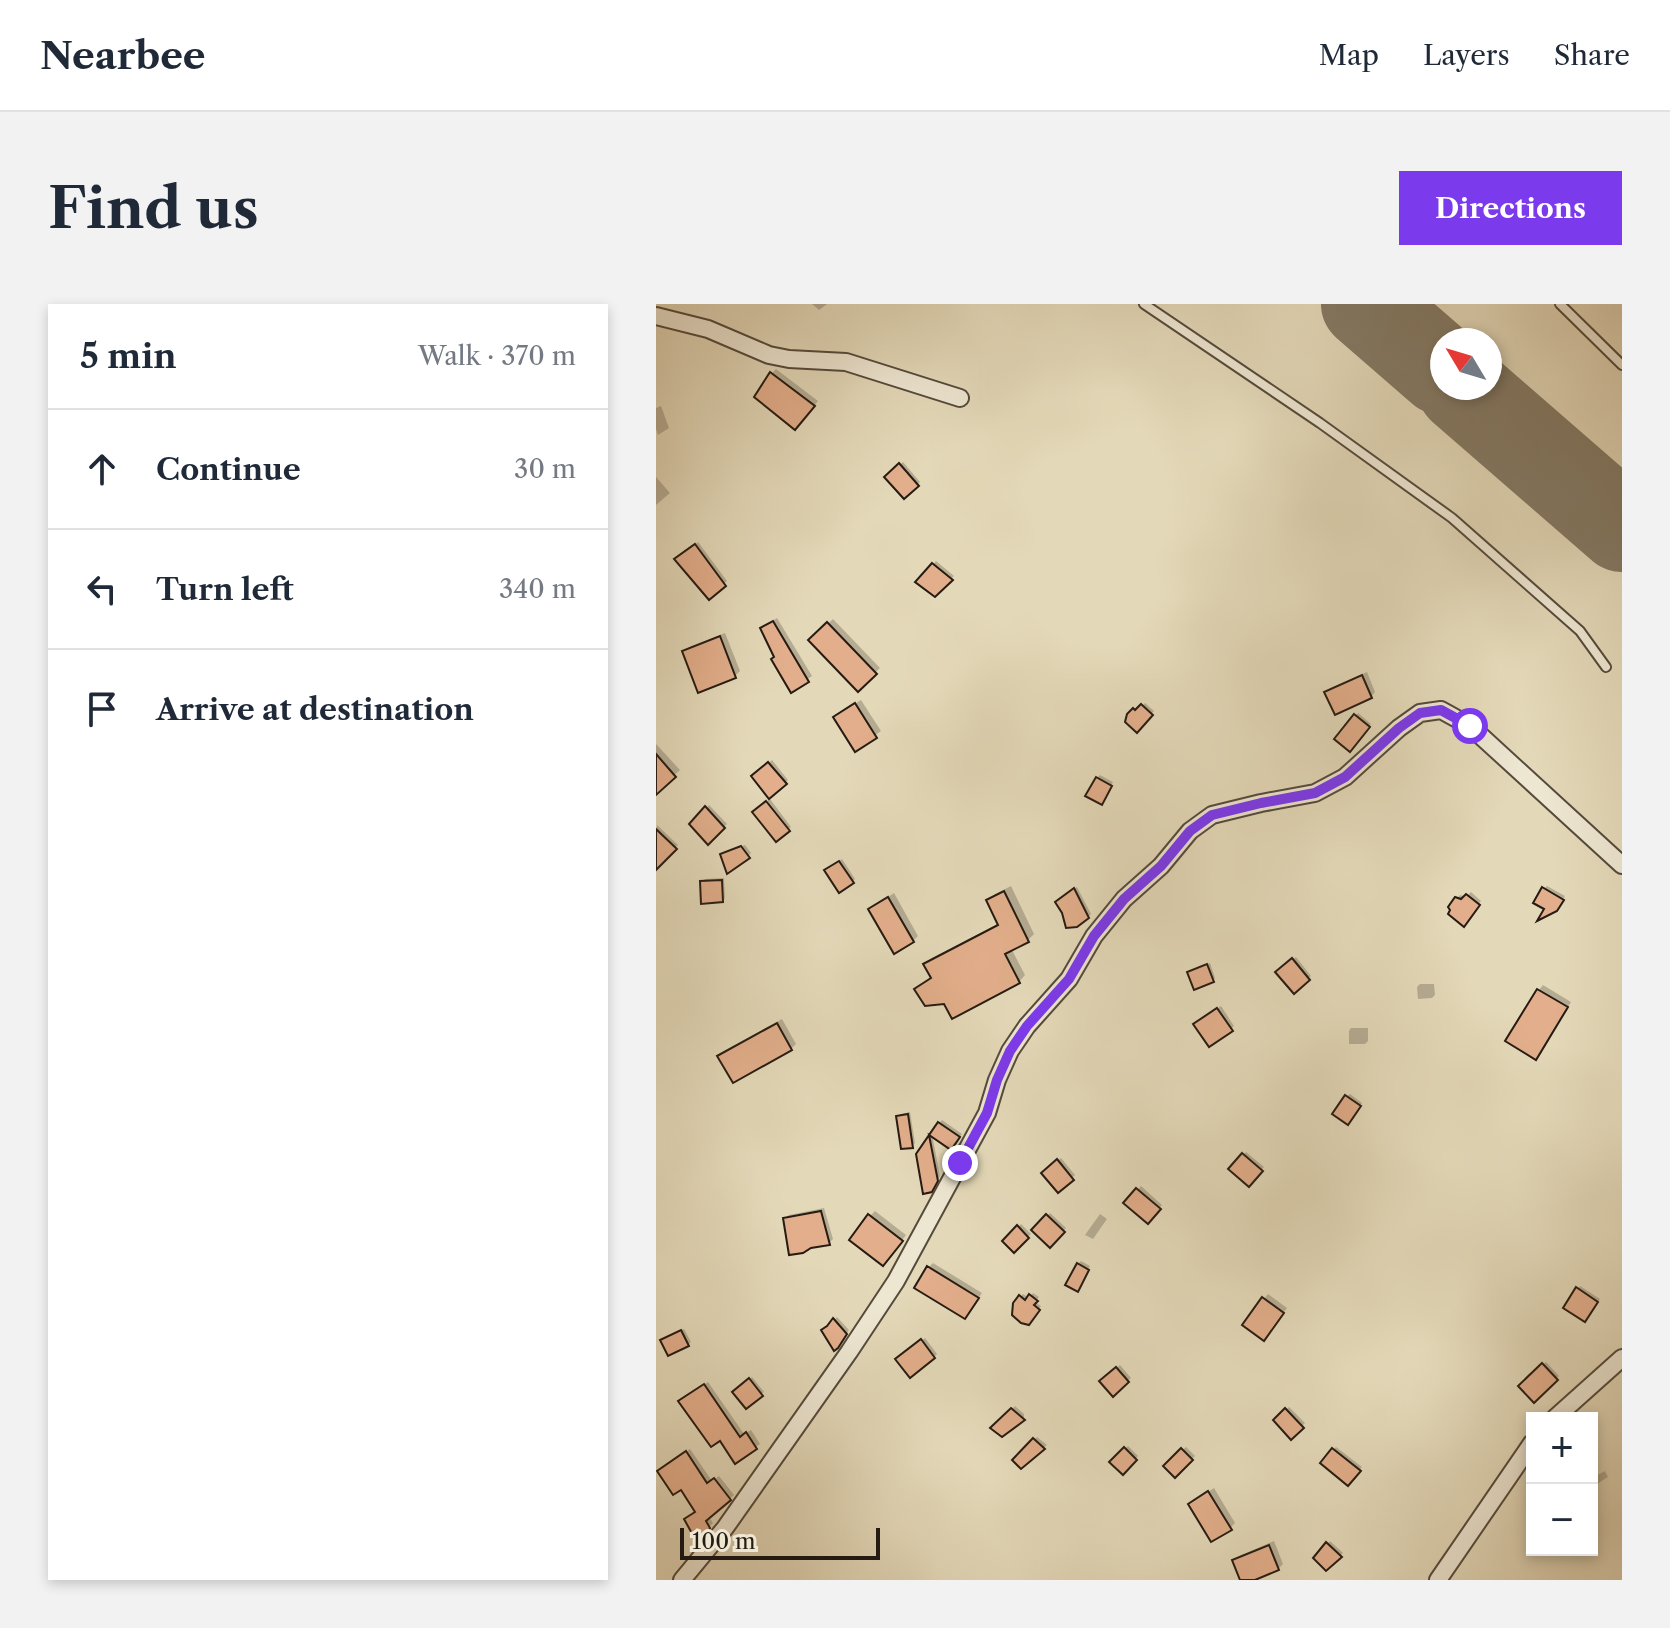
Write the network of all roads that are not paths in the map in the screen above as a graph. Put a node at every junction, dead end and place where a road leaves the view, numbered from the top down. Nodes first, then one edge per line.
1 (1144, 304) edge
2 (1560, 304) edge
3 (656, 316) edge
4 (1622, 365) edge
5 (960, 398) dead end
6 (1606, 667) dead end
7 (1622, 865) edge
8 (1622, 1358) edge
9 (1562, 1412) edge
10 (1526, 1452) edge
11 (682, 1580) edge
12 (1438, 1580) edge

1 - 6 lane
2 - 4 lane
3 - 5 street
7 - 11 street
8 - 9 street
10 - 12 street

